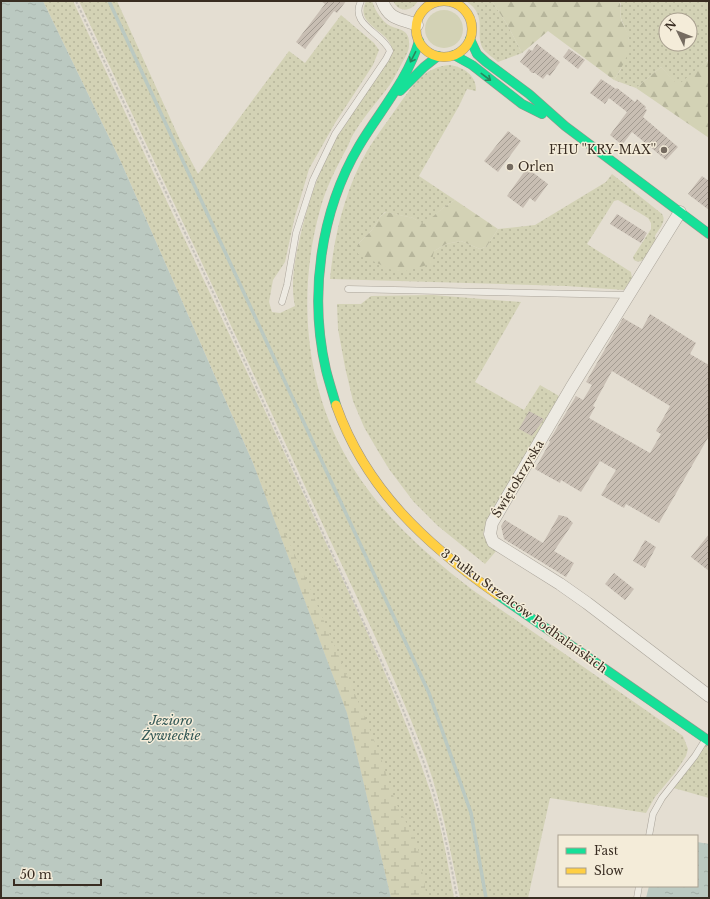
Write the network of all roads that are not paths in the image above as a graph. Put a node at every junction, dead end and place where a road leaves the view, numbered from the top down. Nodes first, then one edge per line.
1 (361, 1) edge
2 (382, 1) edge
3 (455, 2) edge
4 (427, 4) edge
5 (417, 25) junction
6 (470, 39) junction
7 (419, 41) junction
8 (454, 55) junction
9 (438, 56) junction
10 (391, 99) junction
11 (565, 126) junction
12 (680, 212) junction
13 (709, 234) edge
14 (348, 289) dead end
15 (629, 295) junction
16 (282, 302) dead end
17 (709, 696) edge
18 (707, 740) edge
19 (649, 835) edge
20 (639, 887) edge
21 (637, 898) edge

1 - 16 lane
2 - 5 street
3 - 4 main road
3 - 6 main road
4 - 5 main road
5 - 7 main road
6 - 8 main road
6 - 11 main road
7 - 9 main road
7 -> 10 main road
8 - 9 main road
8 -> 11 main road
9 - 10 main road
10 - 18 main road, 3 Pułku Strzelców Podhalańskich
11 - 12 main road
12 - 13 main road
12 - 15 street, Świętokrzyska
14 - 15 lane
15 - 17 street, Świętokrzyska
18 - 19 lane
20 - 21 lane

